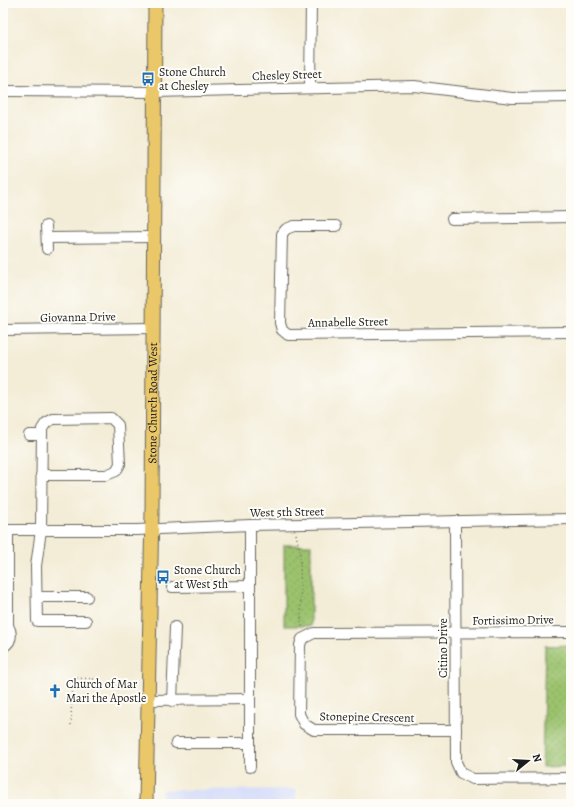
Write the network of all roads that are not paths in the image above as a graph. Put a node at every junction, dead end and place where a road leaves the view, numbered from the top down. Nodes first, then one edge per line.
1 (155, 3) edge
2 (311, 3) edge
3 (310, 87) junction
4 (3, 91) edge
5 (155, 92) junction
6 (571, 98) edge
7 (571, 218) edge
8 (452, 219) dead end
9 (46, 226) dead end
10 (336, 226) dead end
11 (154, 237) junction
12 (47, 238) junction
13 (47, 249) dead end
14 (153, 328) junction
15 (3, 330) edge
16 (571, 332) edge
17 (29, 435) dead end
18 (42, 435) junction
19 (41, 475) junction
20 (571, 519) edge
21 (455, 521) junction
22 (250, 525) junction
23 (152, 529) junction
24 (6, 530) edge
25 (41, 530) junction
26 (250, 586) junction
27 (172, 587) dead end
28 (37, 597) junction
29 (87, 597) dead end
30 (86, 621) dead end
31 (6, 624) edge
32 (175, 627) dead end
33 (571, 632) edge
34 (456, 634) junction
35 (3, 647) edge
36 (250, 699) junction
37 (148, 700) junction
38 (172, 701) junction
39 (456, 730) junction
40 (176, 743) dead end
41 (250, 743) junction
42 (250, 767) dead end
43 (571, 778) edge
44 (146, 804) edge

1 - 5 main road, Stone Church Road West
2 - 3 street
3 - 5 street, Chesley Street
3 - 6 street, Chesley Street
4 - 5 street, Chesley Street
5 - 11 main road, Stone Church Road West
7 - 8 street
9 - 12 street
10 - 16 street, Annabelle Street
11 - 12 street
11 - 14 main road, Stone Church Road West
12 - 13 street
14 - 15 street, Giovanna Drive
14 - 23 main road, Stone Church Road West
17 - 18 street
18 - 19 street
18 - 19 street
19 - 25 street
20 - 21 street, West 5th Street
21 - 22 street, West 5th Street
21 - 34 street, Citino Drive
22 - 23 street, West 5th Street
22 - 26 street
23 - 25 street, West 5th Street
23 - 37 main road, Stone Church Road West
24 - 25 street, West 5th Street
24 - 31 street
25 - 28 street
26 - 27 street
26 - 36 street
28 - 29 street
28 - 30 street
31 - 35 street
32 - 38 street
33 - 34 street, Fortissimo Drive
34 - 39 street, Citino Drive
34 - 39 street, Stonepine Crescent
36 - 38 street
36 - 41 street
37 - 38 street
37 - 44 main road, Stone Church Road West
39 - 43 street, Citino Drive
40 - 41 street
41 - 42 street

